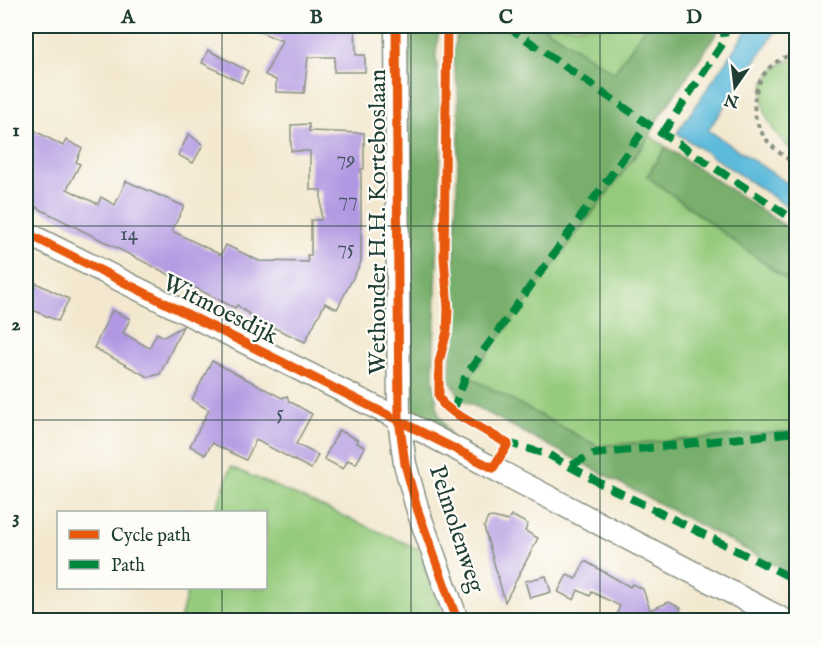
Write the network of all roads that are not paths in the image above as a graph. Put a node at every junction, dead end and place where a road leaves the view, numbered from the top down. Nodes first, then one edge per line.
1 (396, 26) edge
2 (26, 233) edge
3 (399, 419) junction
4 (457, 621) edge
5 (784, 621) edge

1 - 3 street, Wethouder H.H. Korteboslaan
2 - 3 street, Witmoesdijk
3 - 4 street, Pelmolenweg
3 - 5 street

